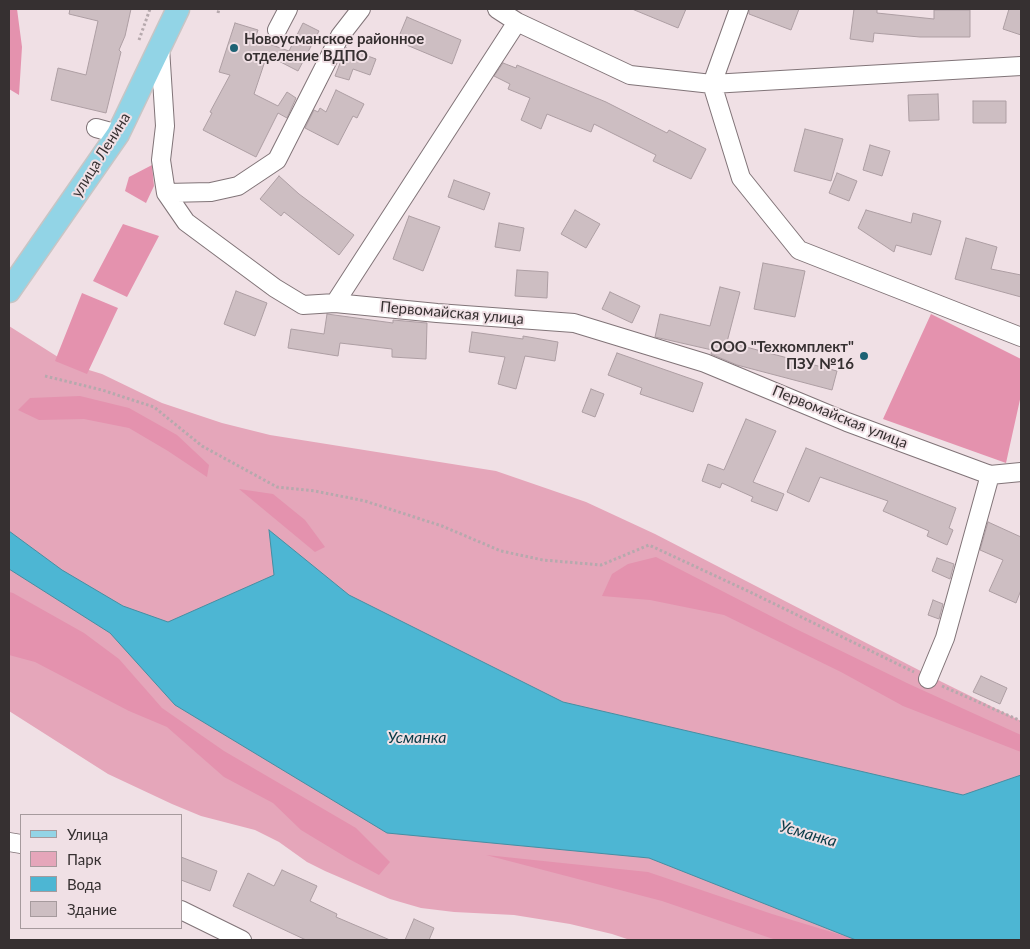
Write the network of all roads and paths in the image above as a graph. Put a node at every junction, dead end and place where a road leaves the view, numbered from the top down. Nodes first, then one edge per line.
1 (178, 9) edge
2 (219, 9) edge
3 (288, 9) edge
4 (361, 9) edge
5 (497, 9) edge
6 (739, 9) edge
7 (218, 13) dead end
8 (517, 22) junction
9 (277, 30) dead end
10 (160, 48) junction
11 (1021, 66) edge
12 (712, 84) junction
13 (96, 128) dead end
14 (118, 134) junction
15 (166, 193) junction
16 (9, 291) edge
17 (335, 303) junction
18 (1021, 337) edge
19 (45, 376) dead end
20 (1021, 472) edge
21 (990, 475) junction
22 (928, 679) junction
23 (1021, 721) edge
24 (182, 910) edge
25 (242, 940) edge

1 - 10 main road, улица Ленина
2 - 7 path
3 - 9 street
4 - 15 street
5 - 8 street
6 - 12 street
8 - 12 street
8 - 17 street
10 - 14 main road, улица Ленина
10 - 15 street
11 - 12 street
12 - 18 street
13 - 14 street
14 - 16 main road, улица Ленина
15 - 17 street, Первомайская улица
17 - 21 street, Первомайская улица
19 - 22 path
20 - 21 street, Первомайская улица
21 - 22 street
22 - 23 path
24 - 25 street

